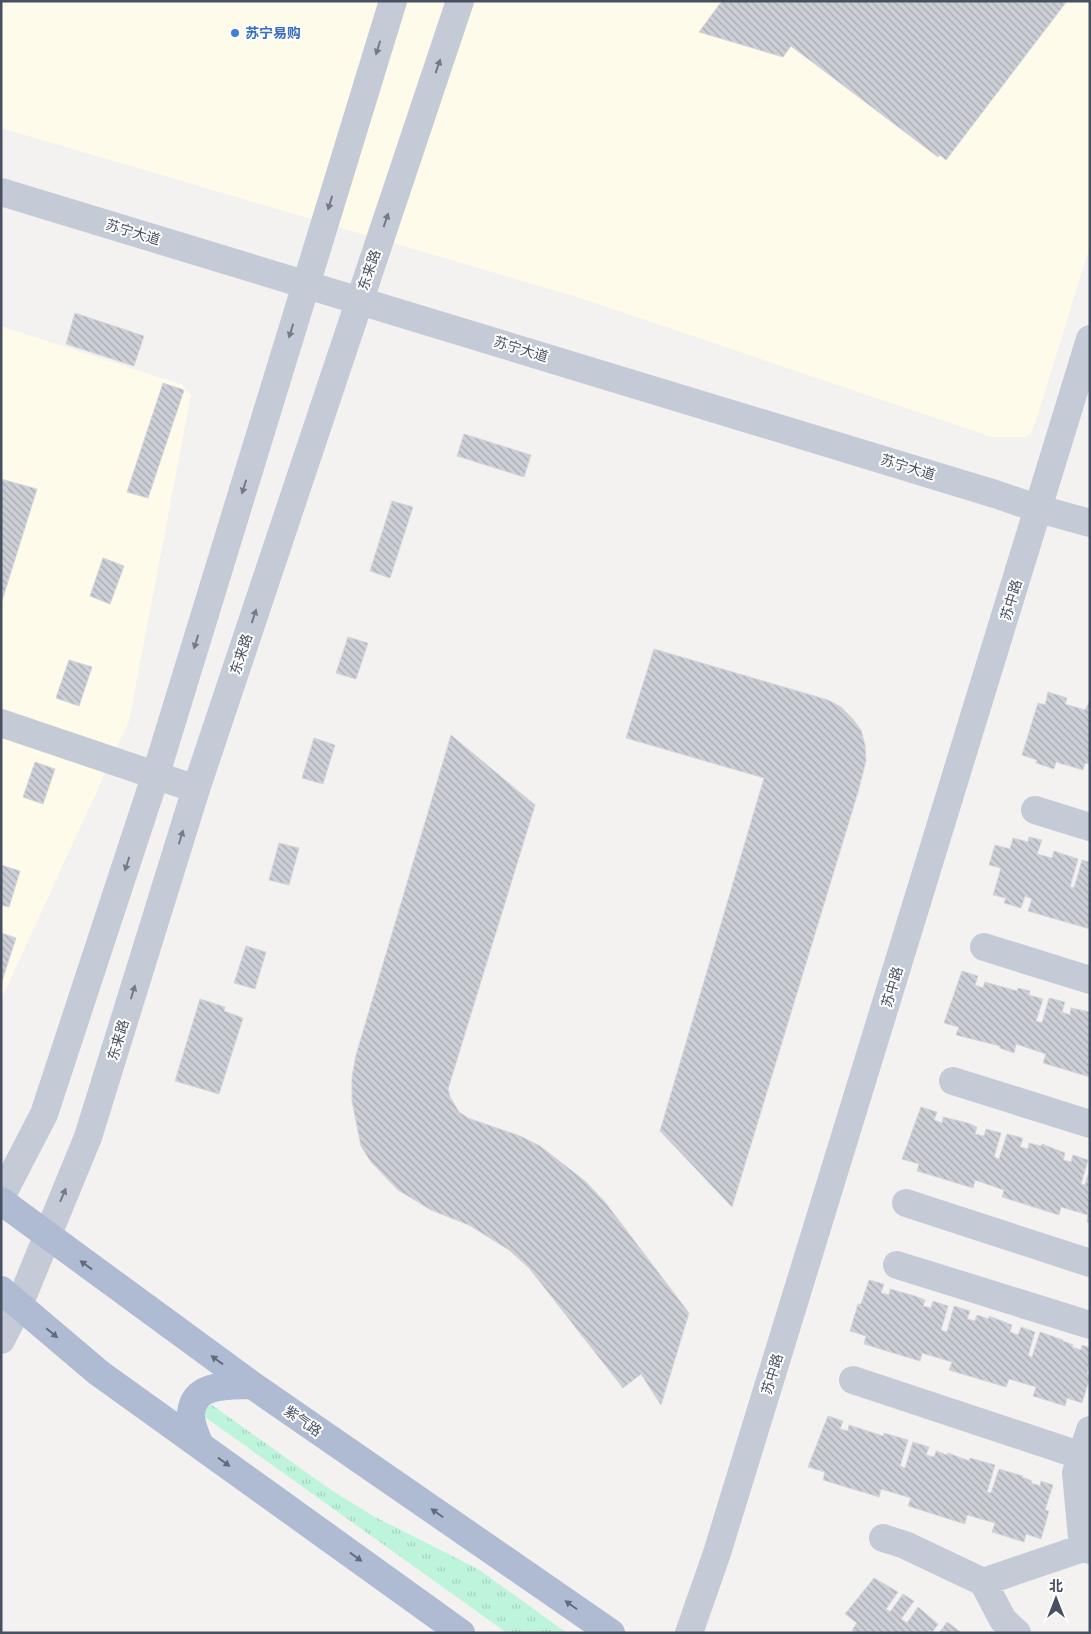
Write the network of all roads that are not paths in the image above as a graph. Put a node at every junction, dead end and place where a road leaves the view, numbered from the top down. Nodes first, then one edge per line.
1 (393, 1) edge
2 (460, 1) edge
3 (1, 192) edge
4 (305, 284) junction
5 (359, 300) junction
6 (1090, 339) edge
7 (1039, 510) junction
8 (1090, 523) edge
9 (1, 723) edge
10 (155, 777) junction
11 (196, 789) junction
12 (1035, 810) dead end
13 (1090, 826) edge
14 (984, 946) dead end
15 (1090, 980) edge
16 (953, 1081) dead end
17 (1090, 1124) edge
18 (1, 1197) edge
19 (1, 1201) edge
20 (906, 1203) dead end
21 (46, 1236) junction
22 (1090, 1263) edge
23 (897, 1265) dead end
24 (10, 1298) edge
25 (1090, 1325) edge
26 (1, 1340) edge
27 (853, 1380) dead end
28 (252, 1385) junction
29 (1090, 1430) edge
30 (198, 1444) junction
31 (1082, 1456) junction
32 (883, 1538) dead end
33 (1086, 1549) edge
34 (983, 1582) junction
35 (461, 1633) edge
36 (611, 1633) edge
37 (689, 1633) edge
38 (1017, 1633) edge

1 -> 4 street
5 -> 2 street, 东来路
3 - 4 street, 苏宁大道
4 - 5 street, 苏宁大道
4 -> 10 street
5 - 7 street, 苏宁大道
11 -> 5 street, 东来路
6 - 7 street, 苏中路
7 - 8 street, 苏宁大道
7 - 37 street, 苏中路
9 - 10 street
10 - 11 street
10 -> 18 street
21 -> 11 street, 东来路
12 - 13 street
14 - 15 street
16 - 17 street
19 - 21 main road, 紫气路
20 - 22 street
21 - 24 street, 东来路
28 -> 21 main road, 紫气路
23 - 25 street
24 - 26 street, 东来路
24 -> 30 main road
27 - 31 street
28 - 30 main road
36 -> 28 main road, 紫气路
29 - 31 street
30 -> 35 main road
31 - 33 street
32 - 34 street
33 - 34 street
34 - 38 street

